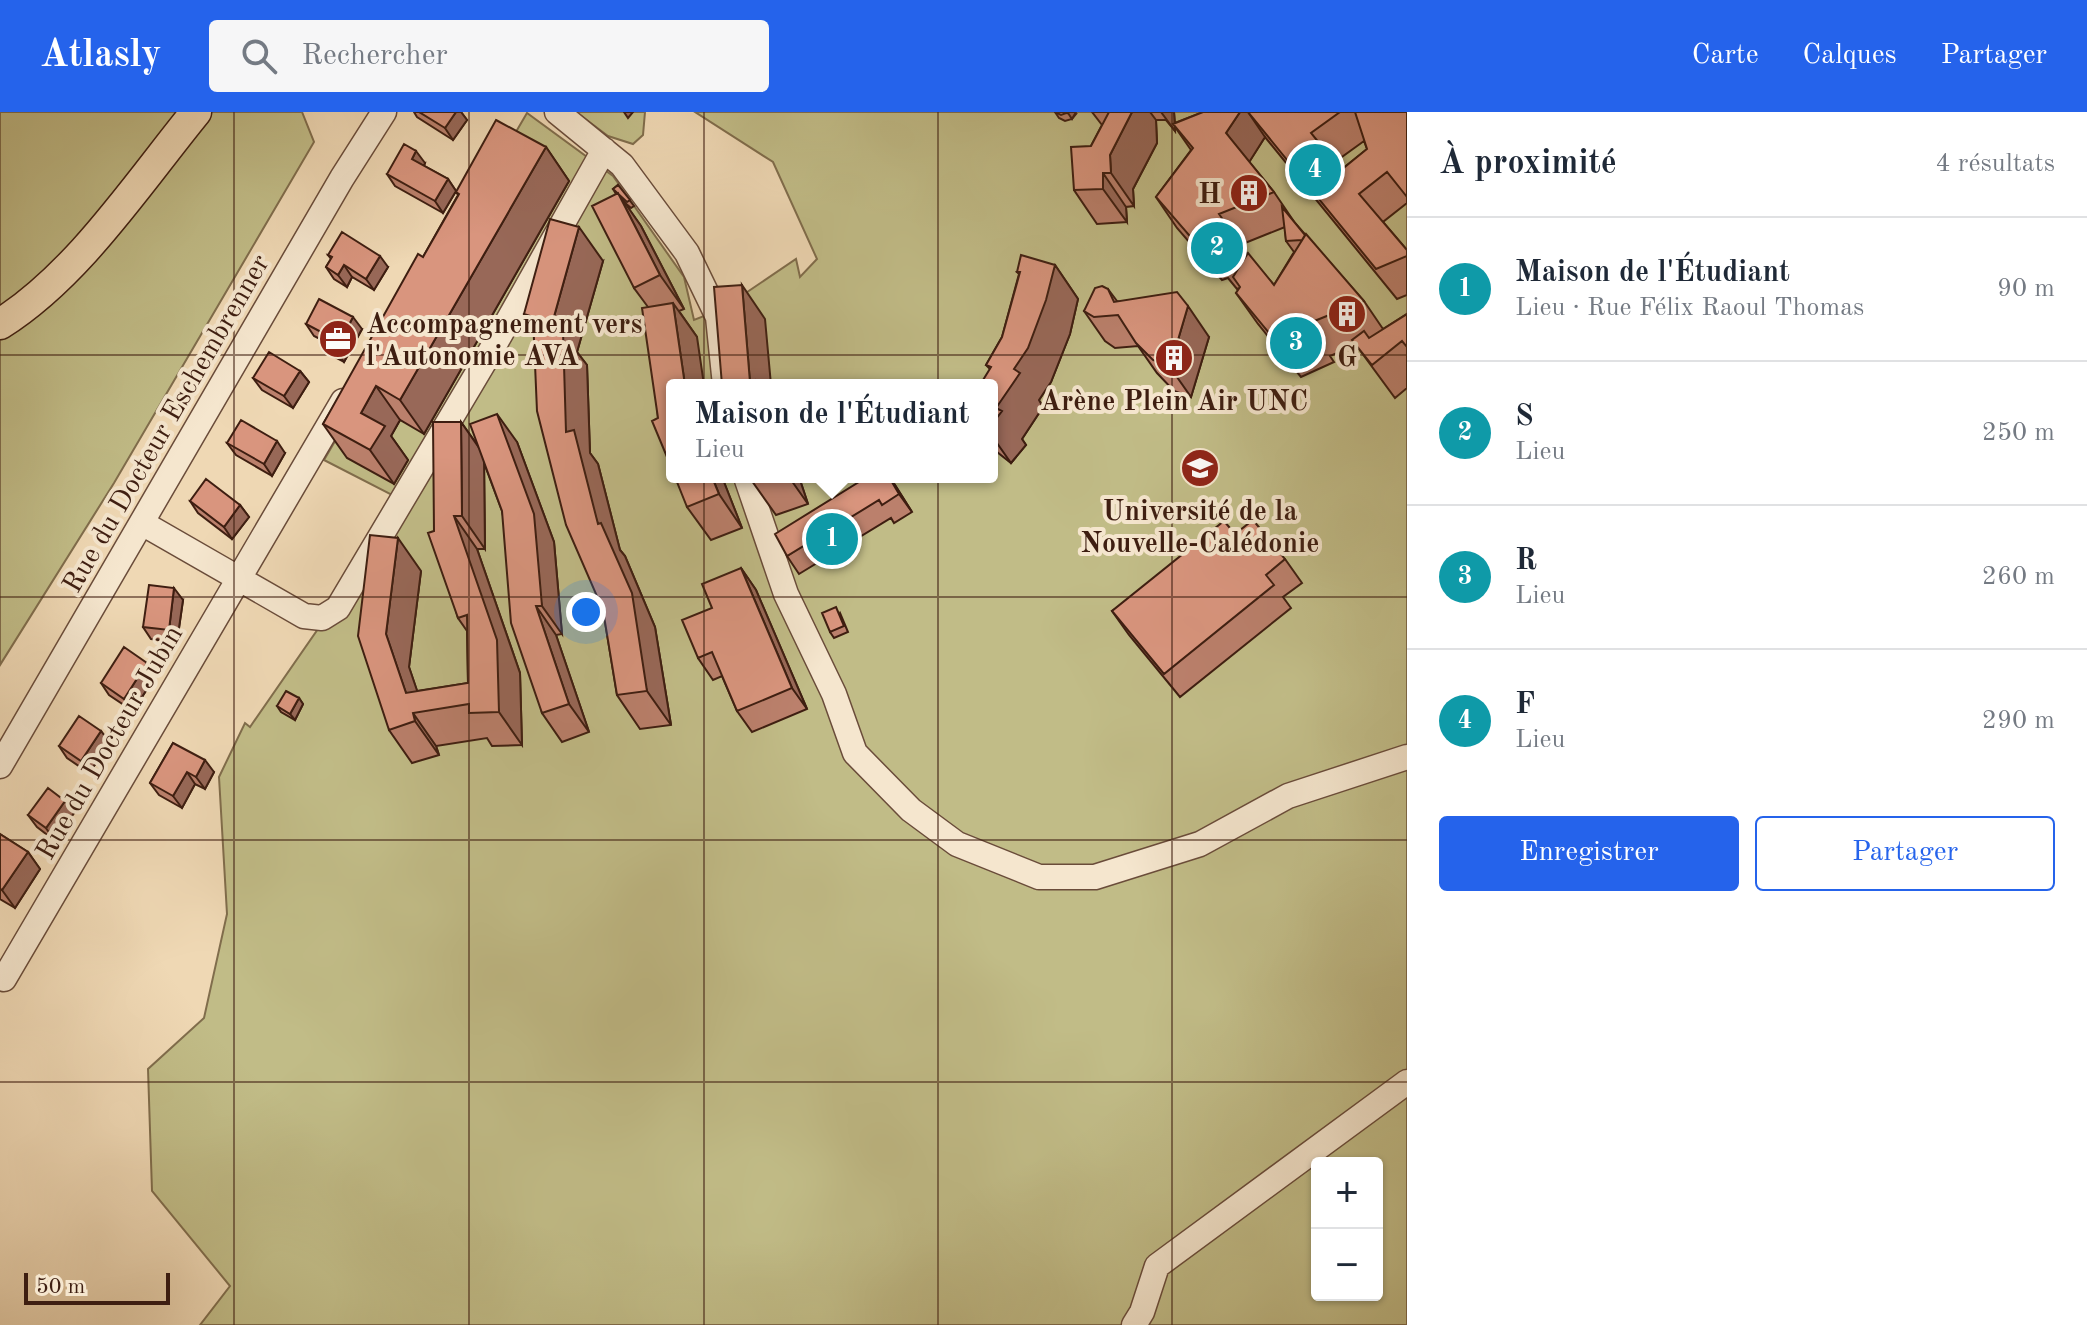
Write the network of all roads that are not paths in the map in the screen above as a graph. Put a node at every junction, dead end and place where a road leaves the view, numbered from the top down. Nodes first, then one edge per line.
1 (196, 112) edge
2 (384, 112) edge
3 (557, 112) edge
4 (604, 150) junction
5 (0, 324) edge
6 (724, 379) edge
7 (352, 384) edge
8 (748, 483) edge
9 (142, 523) junction
10 (240, 578) junction
11 (1407, 757) edge
12 (0, 766) edge
13 (4, 979) dead end
14 (1407, 1082) edge
15 (1134, 1325) edge

1 - 5 main road
2 - 9 street, Rue du Docteur Eschembrenner
3 - 4 street
4 - 6 street
4 - 10 street
7 - 10 street, Rue du Docteur Jubin
8 - 11 street
9 - 10 street
9 - 12 street, Rue du Docteur Eschembrenner
10 - 13 street, Rue du Docteur Jubin
14 - 15 street

